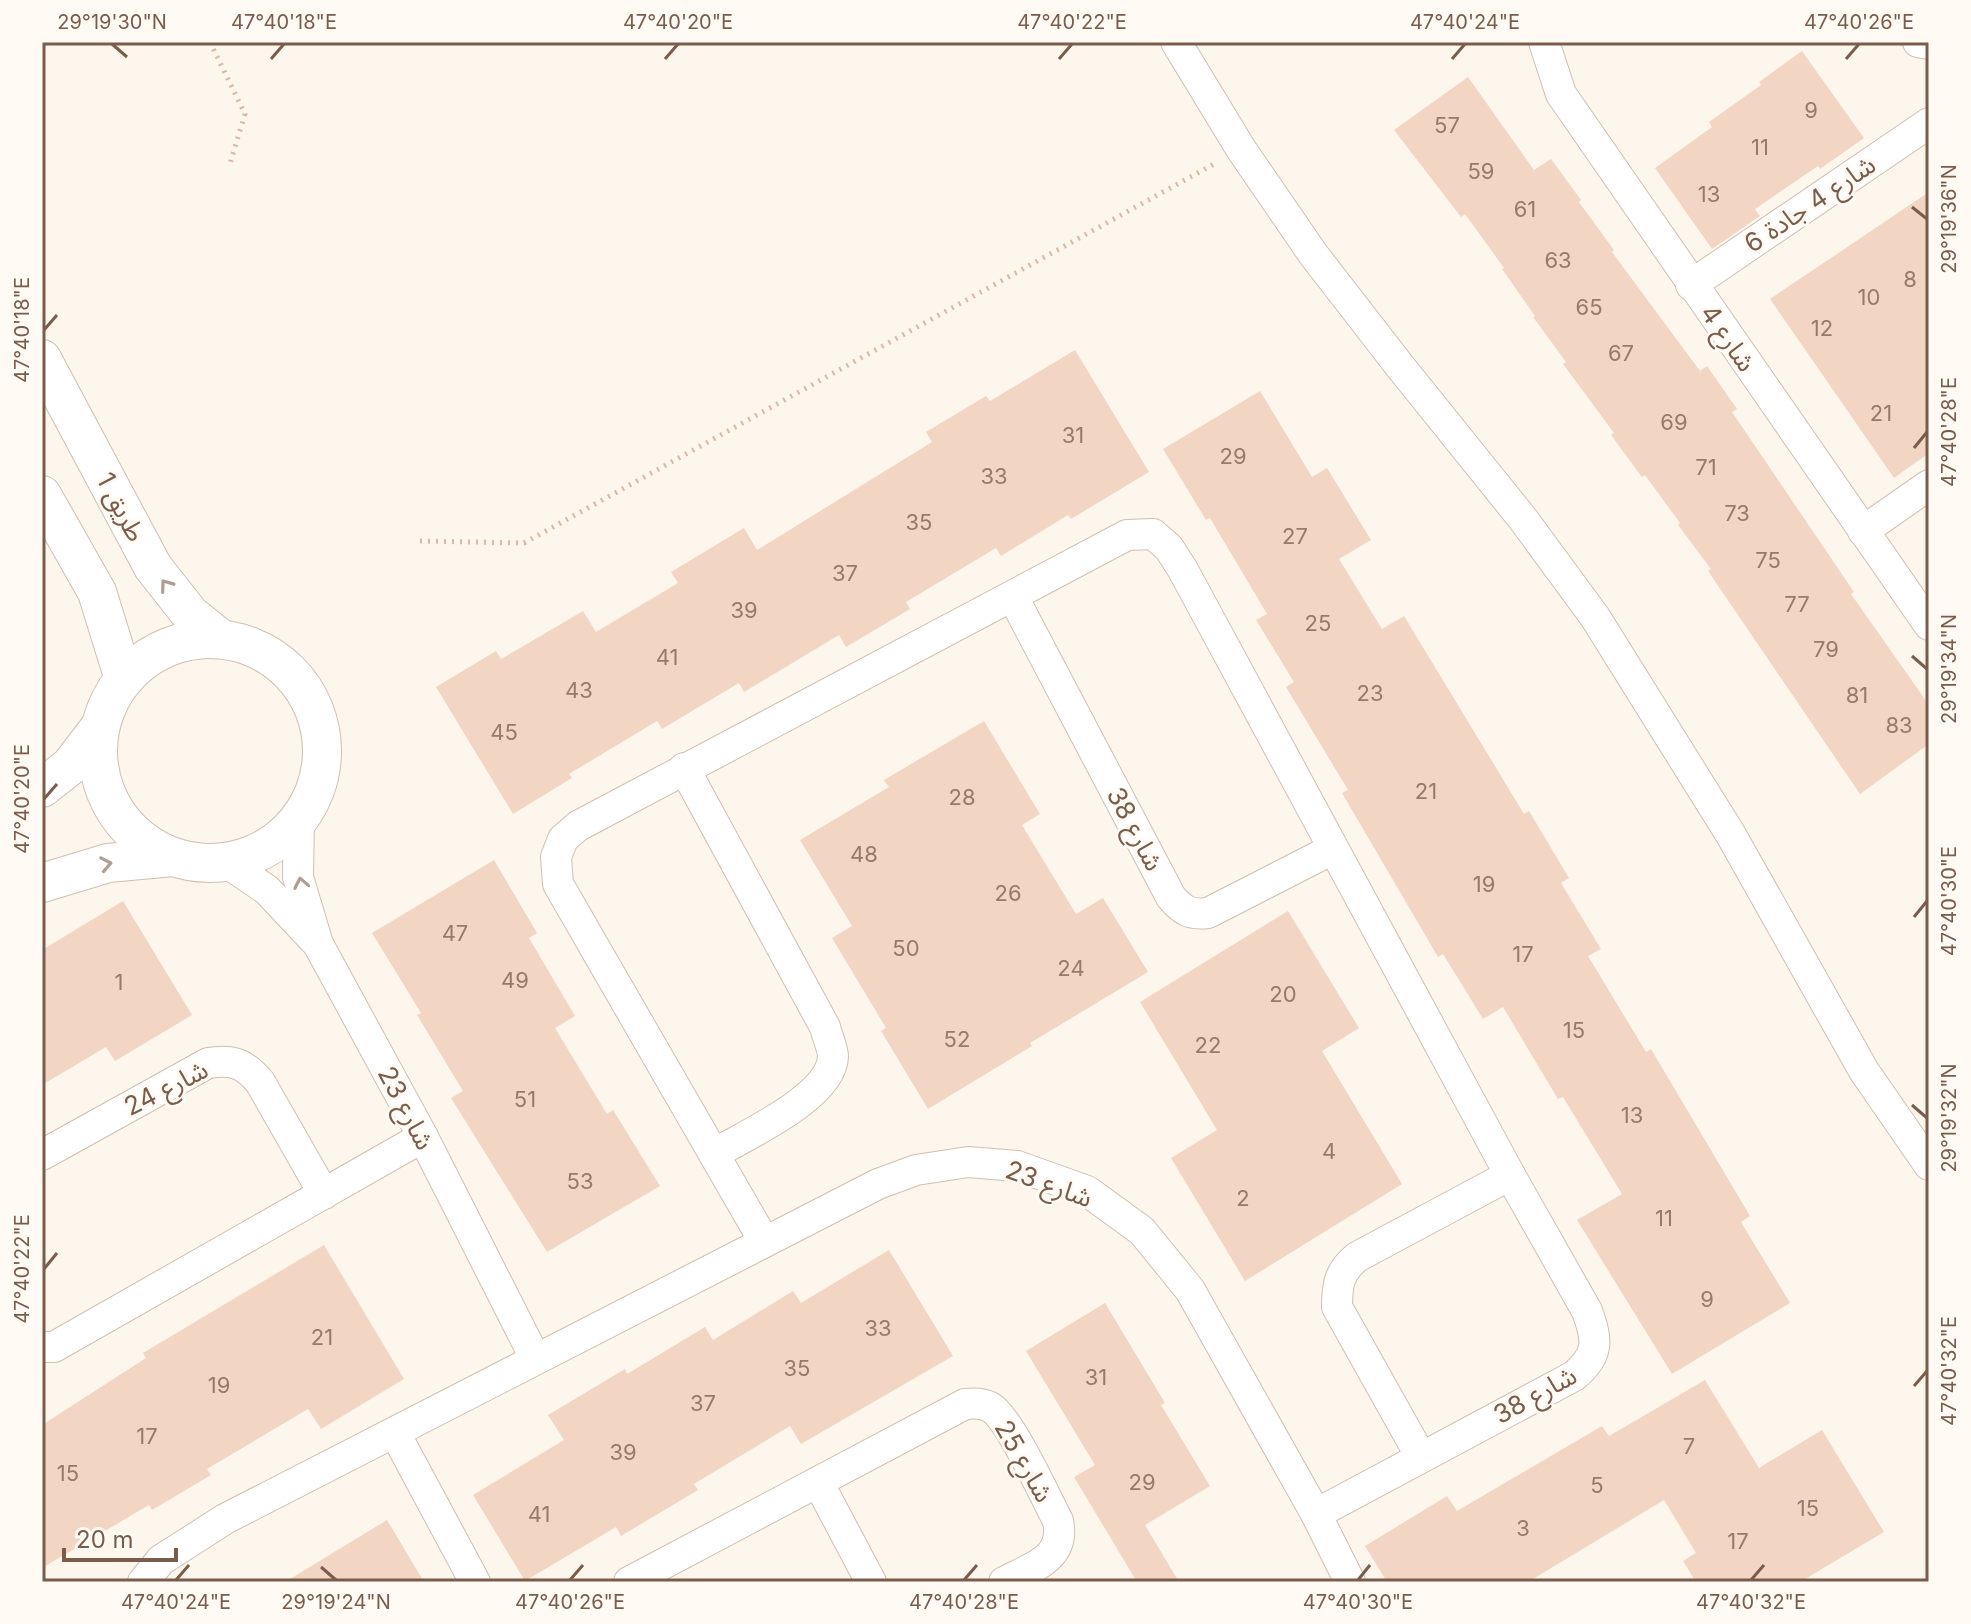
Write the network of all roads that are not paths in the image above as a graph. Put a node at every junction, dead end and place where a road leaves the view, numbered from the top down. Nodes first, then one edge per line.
1 (1176, 42) edge
2 (1544, 42) edge
3 (1918, 42) edge
4 (1929, 44) edge
5 (1929, 123) edge
6 (1691, 285) junction
7 (42, 359) edge
8 (1929, 485) edge
9 (42, 495) edge
10 (1863, 531) junction
11 (1013, 597) junction
12 (1929, 625) edge
13 (221, 639) junction
14 (124, 679) junction
15 (100, 727) junction
16 (684, 768) junction
17 (42, 788) edge
18 (299, 819) junction
19 (1333, 849) junction
20 (173, 857) junction
21 (226, 862) junction
22 (42, 883) edge
23 (318, 944) junction
24 (423, 1137) junction
25 (714, 1154) junction
26 (42, 1155) edge
27 (1929, 1165) edge
28 (1510, 1175) junction
29 (324, 1194) junction
30 (764, 1241) junction
31 (42, 1347) edge
32 (535, 1358) junction
33 (395, 1433) junction
34 (1421, 1457) junction
35 (818, 1482) junction
36 (1316, 1514) junction
37 (143, 1582) edge
38 (475, 1582) edge
39 (629, 1582) edge
40 (871, 1582) edge
41 (1004, 1582) edge
42 (1350, 1582) edge

1 - 27 street
2 - 6 street, شارع 4
3 - 4 street
5 - 6 street, شارع 4 جادة 6
6 - 10 street, شارع 4
13 -> 7 street, طريق 1
8 - 10 street
9 - 14 street
10 - 12 street, شارع 4
11 - 16 street, شارع 38
11 - 19 street, شارع 38
11 - 19 street, شارع 38
13 - 14 street
13 - 18 street
14 - 15 street
15 - 17 street
15 - 20 street
16 - 25 street
16 - 25 street, شارع 38
18 - 21 street
23 -> 18 street, شارع 23
19 - 28 street, شارع 38
20 - 21 street
22 -> 20 street
21 - 23 street, شارع 23
23 - 24 street, شارع 23
24 - 29 street
24 - 32 street, شارع 23
25 - 30 street, شارع 38
26 - 29 street, شارع 24
28 - 34 street
28 - 34 street, شارع 38
29 - 31 street
30 - 32 street, شارع 23
30 - 36 street, شارع 23
32 - 33 street, شارع 23
33 - 37 street, شارع 23
33 - 38 street
34 - 36 street, شارع 38
35 - 39 street, شارع 25
35 - 40 street
35 - 41 street, شارع 25
36 - 42 street, شارع 23

